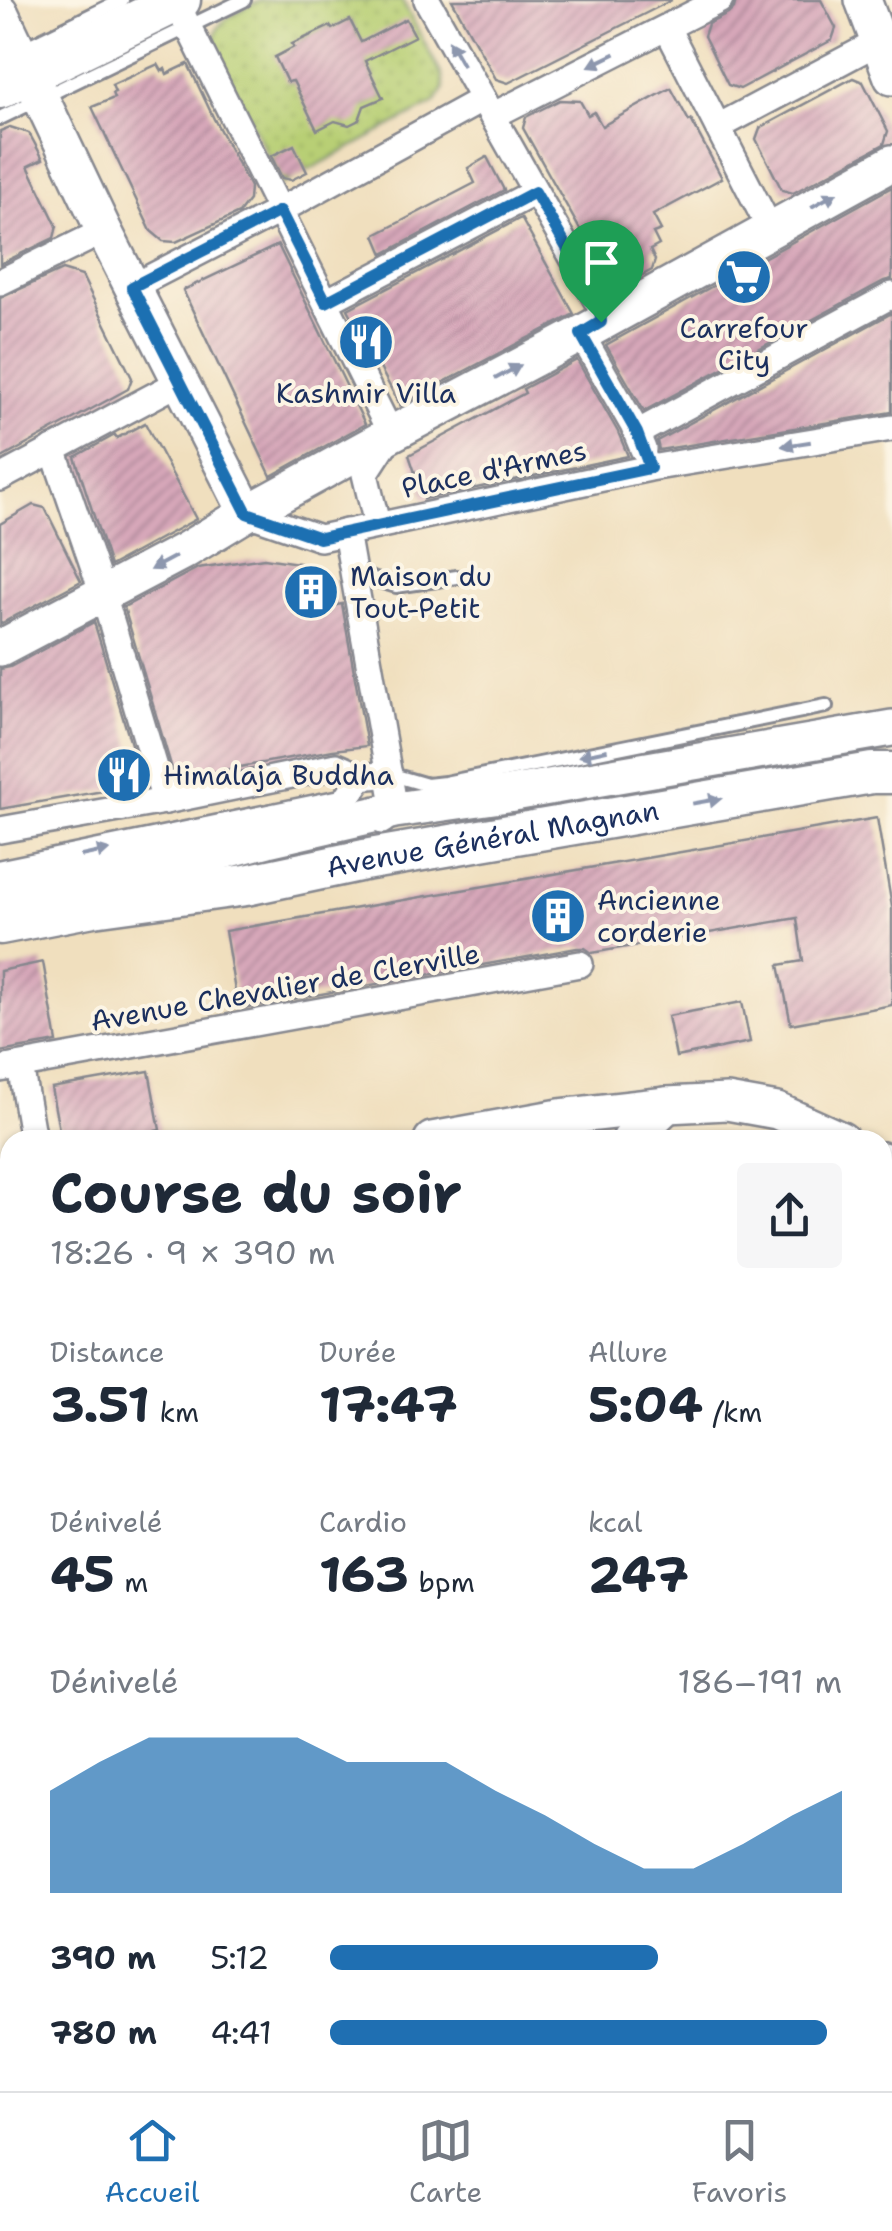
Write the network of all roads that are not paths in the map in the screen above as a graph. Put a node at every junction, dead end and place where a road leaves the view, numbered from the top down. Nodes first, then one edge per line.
1 (122, 0) edge
2 (244, 0) edge
3 (426, 0) edge
4 (720, 0) edge
5 (862, 0) edge
6 (181, 10) edge
7 (0, 12) edge
8 (666, 28) junction
9 (878, 42) junction
10 (17, 74) edge
11 (892, 77) edge
12 (487, 107) junction
13 (0, 118) edge
14 (718, 127) junction
15 (892, 163) edge
16 (535, 192) junction
17 (280, 211) junction
18 (770, 229) junction
19 (104, 232) junction
20 (0, 282) edge
21 (132, 287) junction
22 (892, 295) edge
23 (326, 302) junction
24 (591, 328) junction
25 (180, 382) junction
26 (892, 428) edge
27 (637, 433) junction
28 (390, 434) junction
29 (53, 449) junction
30 (650, 468) junction
31 (0, 478) edge
32 (247, 513) junction
33 (377, 524) junction
34 (346, 532) junction
35 (354, 573) junction
36 (457, 576) dead end
37 (103, 594) junction
38 (0, 648) edge
39 (826, 706) dead end
40 (892, 728) edge
41 (892, 773) edge
42 (389, 774) junction
43 (361, 777) junction
44 (165, 801) junction
45 (395, 810) junction
46 (0, 830) edge
47 (0, 872) edge
48 (0, 900) edge
49 (93, 906) junction
50 (0, 924) edge
51 (580, 964) dead end
52 (10, 1067) edge
53 (666, 1104) junction
54 (560, 1117) junction
55 (30, 1130) edge
56 (488, 1130) edge
57 (582, 1130) edge
58 (640, 1130) edge
59 (816, 1130) edge

1 - 10 lane
2 - 6 lane
12 -> 3 street
4 - 8 street
5 - 9 street
6 - 10 main road
6 - 17 street
7 - 10 street
8 -> 12 street
8 - 14 street
9 - 11 street
9 - 14 street
10 - 13 lane
10 - 19 street
12 - 16 street
12 - 17 street
14 - 18 street
18 -> 15 street
16 - 23 street
16 - 24 street
17 - 21 street
17 - 23 street
18 - 24 street
19 - 20 street
19 - 21 street
21 - 25 street
22 - 27 street
23 - 28 street
24 - 27 street
28 -> 24 street
25 - 29 street
25 - 32 street
26 -> 30 street, Place d'Armes
27 - 30 street
28 - 32 street
28 - 33 street
29 - 31 street
29 - 37 street
30 - 33 street, Place d'Armes
32 - 34 street, Place d'Armes
32 -> 37 street
33 - 34 street, Place d'Armes
34 - 35 street
35 - 36 lane
35 - 42 street
37 - 38 street
37 - 44 street
39 -> 42 lane
40 - 45 street, Avenue Général Magnan
49 -> 41 main road, Avenue Général Magnan
42 - 43 street
42 - 45 street
43 - 44 street
47 -> 43 street
44 - 46 street
45 - 48 street, Avenue Général Magnan
45 - 49 street, Avenue Général Magnan
49 - 50 main road, Avenue Général Magnan
51 - 52 street, Avenue Chevalier de Clerville
52 - 55 street
53 - 54 street
53 - 58 street
53 - 59 street
54 - 56 street
54 - 57 street

